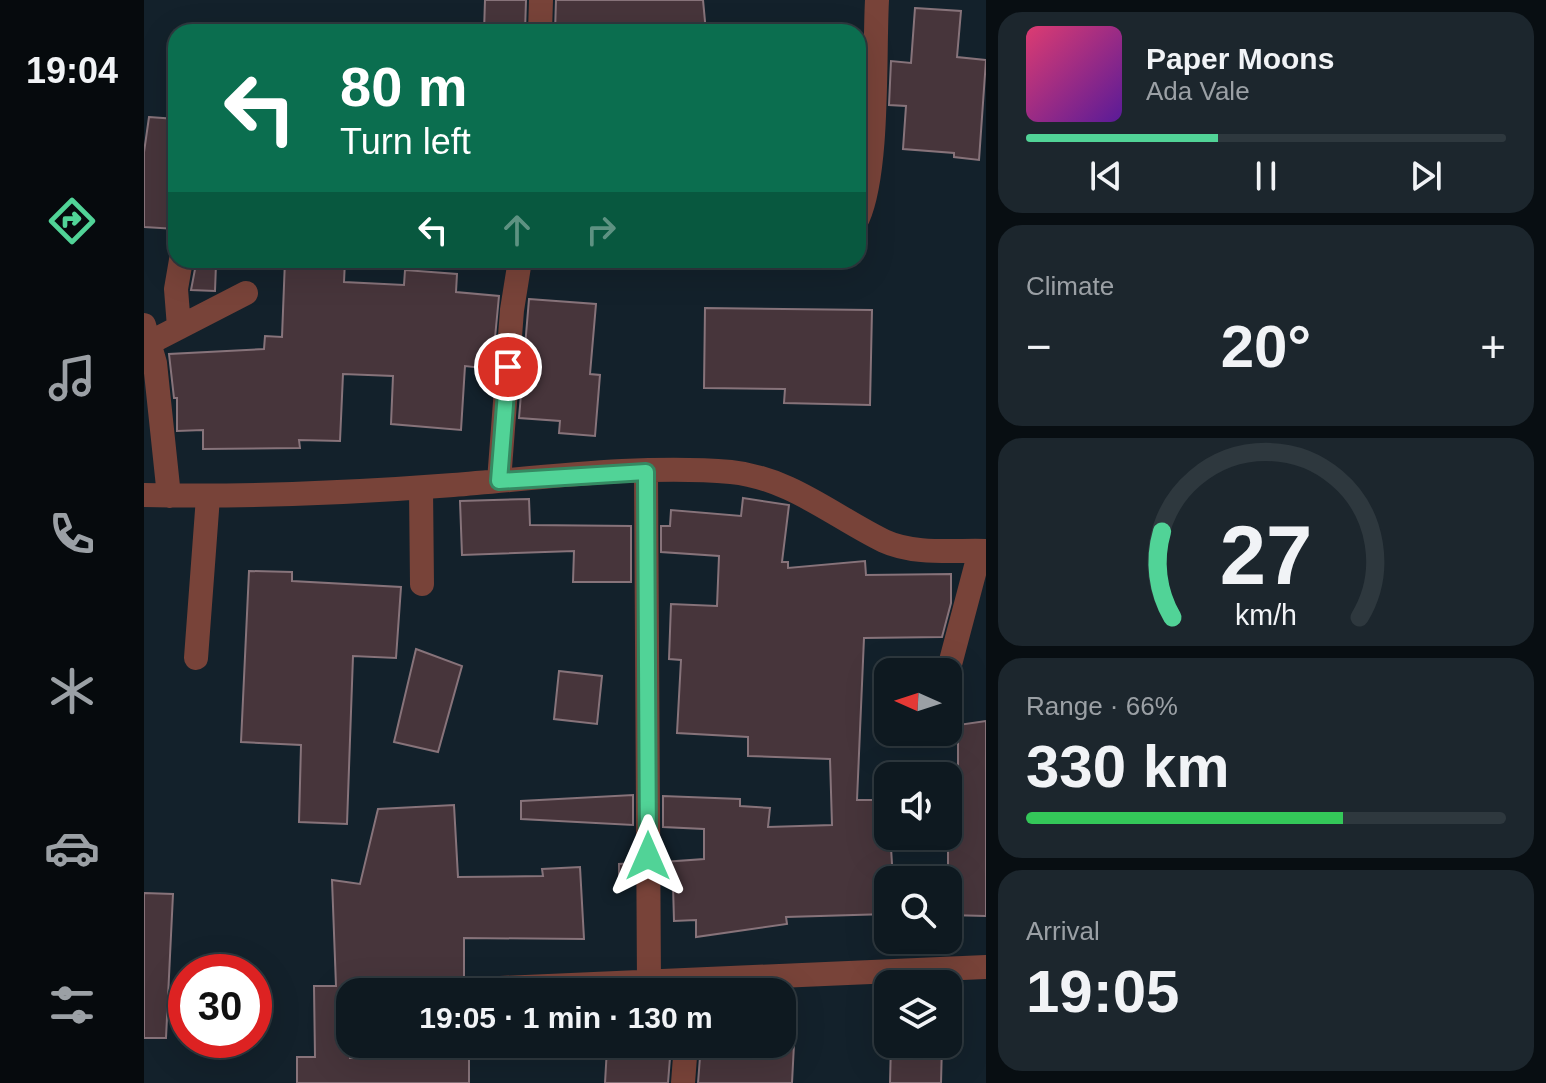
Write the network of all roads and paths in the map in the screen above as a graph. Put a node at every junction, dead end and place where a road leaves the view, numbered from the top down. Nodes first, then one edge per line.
1 (541, 0) edge
2 (877, 0) edge
3 (540, 24) edge
4 (866, 196) edge
5 (180, 268) edge
6 (519, 268) edge
7 (246, 293) dead end
8 (179, 327) junction
9 (147, 334) edge
10 (646, 472) junction
11 (499, 481) junction
12 (421, 488) junction
13 (144, 495) edge
14 (169, 496) junction
15 (208, 497) junction
16 (983, 551) edge
17 (422, 584) dead end
18 (196, 658) dead end
19 (952, 658) edge
20 (986, 967) edge
21 (649, 978) edge
22 (796, 980) edge
23 (685, 1058) edge
24 (683, 1083) edge

1 - 3 street
2 - 4 street
5 - 8 street
6 - 11 street
7 - 8 street
8 - 9 street
9 - 14 street
10 - 11 street
10 - 16 street
10 - 21 street
11 - 12 street
12 - 15 street
12 - 17 street
13 - 14 street
14 - 15 street
15 - 18 street
16 - 19 street
20 - 22 street
23 - 24 street

